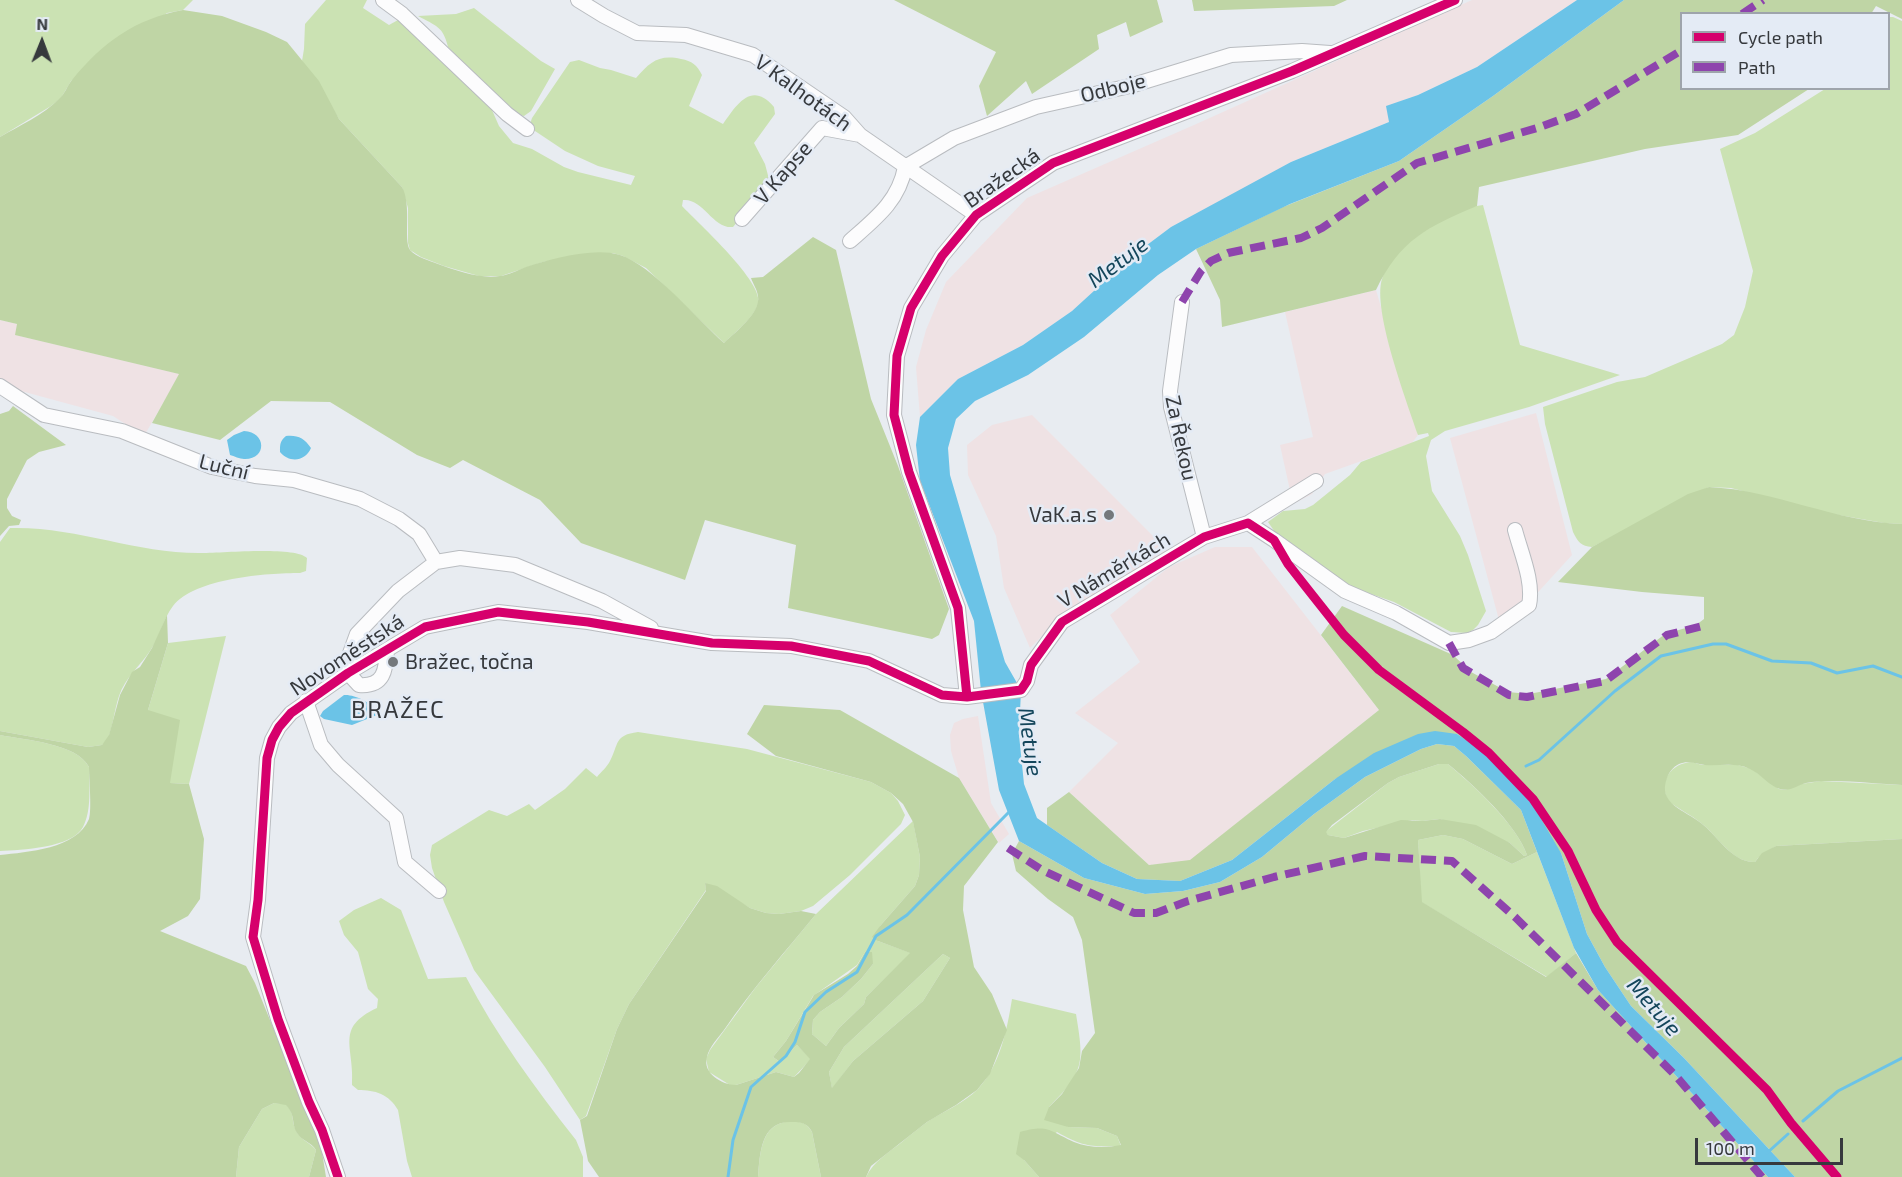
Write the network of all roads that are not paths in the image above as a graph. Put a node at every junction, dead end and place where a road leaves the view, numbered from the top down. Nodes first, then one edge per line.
1 (383, 0) edge
2 (579, 0) edge
3 (1455, 0) edge
4 (1332, 54) junction
5 (1292, 71) joint
6 (527, 129) dead end
7 (860, 135) junction
8 (905, 167) junction
9 (976, 215) junction
10 (742, 219) dead end
11 (850, 241) dead end
12 (1182, 302) dead end
13 (0, 386) edge
14 (1316, 481) dead end
15 (1248, 523) junction
16 (1515, 531) dead end
17 (1204, 537) junction
18 (436, 562) junction
19 (658, 632) junction
20 (387, 650) junction
21 (348, 673) junction
22 (972, 697) junction
23 (306, 701) junction
24 (439, 891) dead end
25 (338, 1177) edge

1 - 6 street
2 - 7 street, V Kalhotách
3 - 4 street, Odboje
4 - 5 street, Odboje
4 - 8 street, Odboje
5 - 9 street, Bražecká
7 - 8 street, V Kalhotách
7 - 10 street, V Kapse
8 - 9 street, V Kalhotách
8 - 11 street
9 - 22 street, Bražecká
12 - 17 street, Za Řekou
13 - 18 street, Luční
14 - 15 street, V Náměrkách
15 - 16 street
15 - 17 street, V Náměrkách
17 - 22 street, V Náměrkách
18 - 19 street
18 - 21 street
19 - 20 street, Novoměstská
19 - 22 street, Novoměstská
20 - 21 street, Novoměstská
20 - 21 street
21 - 23 street, Novoměstská
23 - 24 street, Novoměstská
23 - 25 street, Novoměstská

